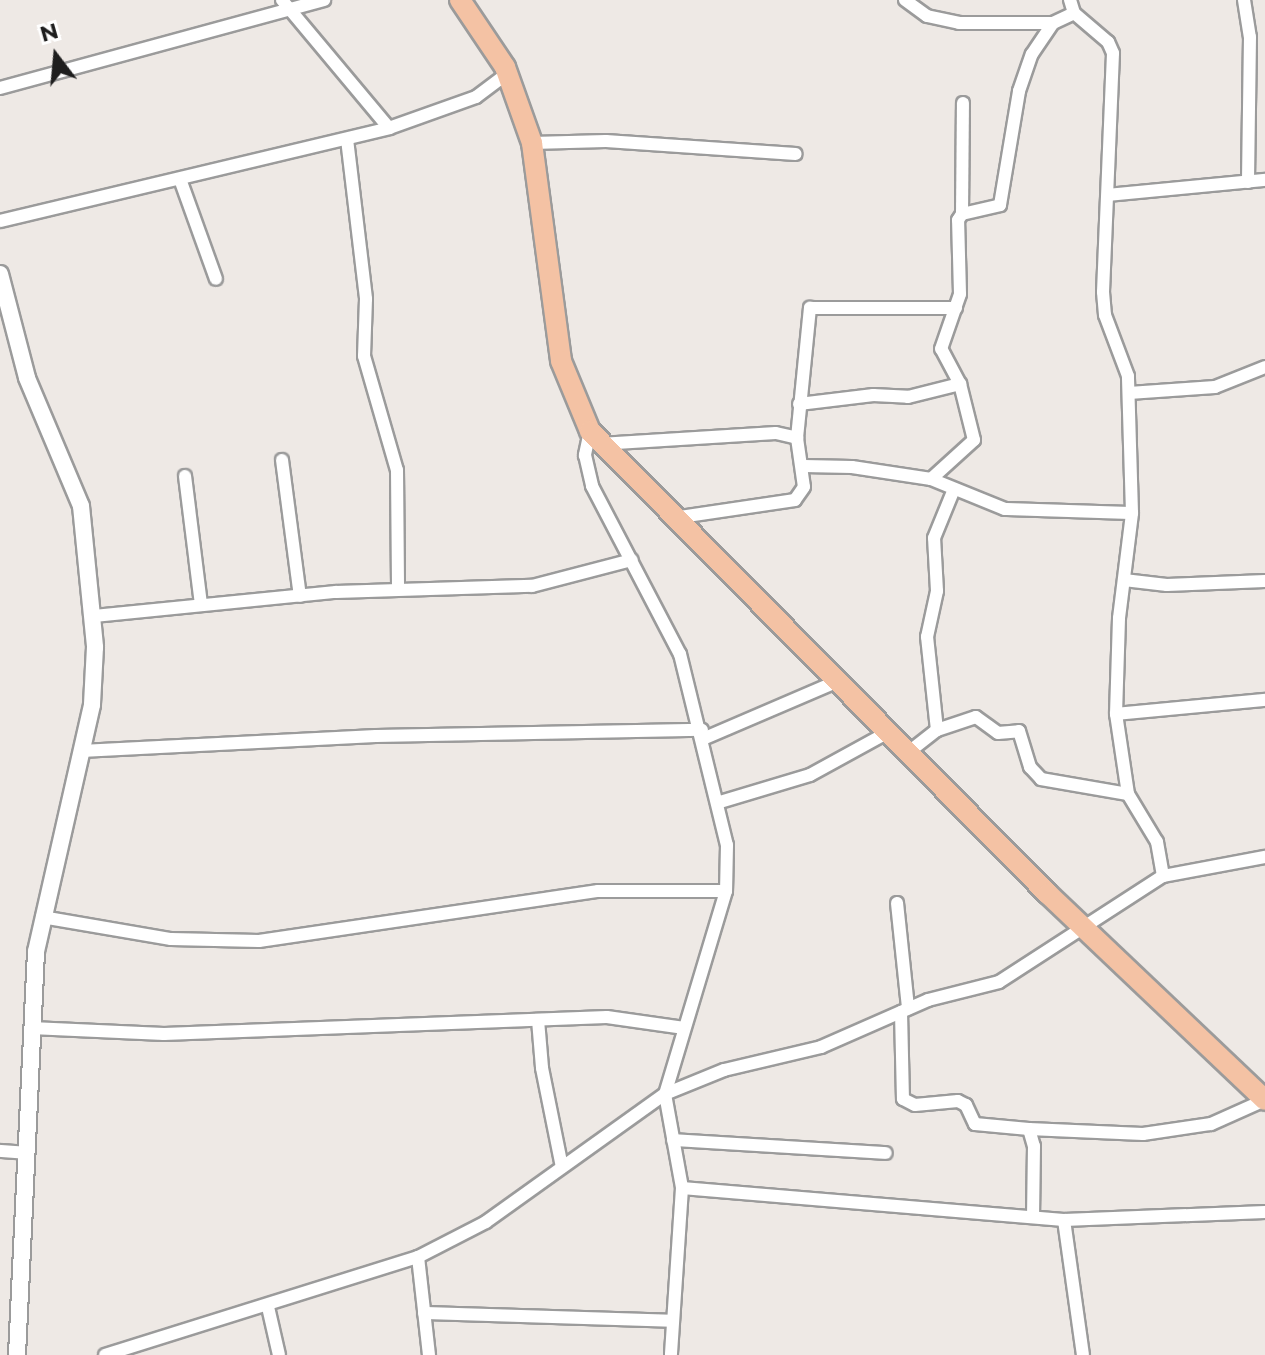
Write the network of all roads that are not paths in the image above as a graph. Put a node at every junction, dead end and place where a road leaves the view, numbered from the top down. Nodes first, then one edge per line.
1 (282, 0) edge
2 (324, 0) edge
3 (450, 0) edge
4 (460, 0) edge
5 (905, 0) edge
6 (1070, 0) edge
7 (1244, 0) edge
8 (290, 11) junction
9 (1074, 13) junction
10 (1053, 23) junction
11 (506, 78) junction
12 (0, 88) edge
13 (963, 103) dead end
14 (389, 128) junction
15 (347, 139) junction
16 (532, 143) junction
17 (796, 154) dead end
18 (180, 179) junction
19 (1265, 180) edge
20 (1248, 182) junction
21 (1108, 195) junction
22 (962, 214) junction
23 (0, 221) edge
24 (0, 274) edge
25 (216, 279) dead end
26 (956, 308) junction
27 (1265, 367) edge
28 (960, 384) junction
29 (1129, 393) junction
30 (799, 404) junction
31 (595, 438) junction
32 (797, 438) junction
33 (282, 460) dead end
34 (804, 466) junction
35 (185, 476) dead end
36 (931, 479) junction
37 (954, 489) junction
38 (1132, 513) junction
39 (673, 518) junction
40 (632, 560) junction
41 (1124, 580) junction
42 (1265, 581) edge
43 (398, 588) junction
44 (300, 596) junction
45 (201, 604) junction
46 (94, 616) junction
47 (838, 681) junction
48 (1265, 700) edge
49 (1116, 714) junction
50 (937, 730) junction
51 (890, 731) junction
52 (703, 734) junction
53 (81, 751) junction
54 (910, 751) junction
55 (1128, 794) junction
56 (720, 802) junction
57 (1265, 857) edge
58 (1163, 876) junction
59 (726, 891) junction
60 (897, 903) dead end
61 (42, 917) junction
62 (1087, 929) junction
63 (904, 1010) junction
64 (538, 1020) junction
65 (31, 1028) junction
66 (684, 1028) junction
67 (665, 1094) junction
68 (1265, 1100) edge
69 (1029, 1129) junction
70 (673, 1140) junction
71 (0, 1151) edge
72 (26, 1153) junction
73 (886, 1153) dead end
74 (562, 1167) junction
75 (682, 1188) junction
76 (1265, 1212) edge
77 (1033, 1216) junction
78 (1064, 1220) junction
79 (418, 1257) junction
80 (268, 1307) junction
81 (424, 1313) junction
82 (673, 1321) junction
83 (17, 1355) edge
84 (105, 1355) edge
85 (279, 1355) edge
86 (429, 1355) edge
87 (671, 1355) edge
88 (1083, 1355) edge

1 - 8 street
2 - 8 street
3 - 11 main road
4 - 11 main road
5 - 10 street
6 - 9 street
7 - 20 street
8 - 12 street
8 - 14 street
9 - 10 street
9 - 21 street
10 - 22 street
11 - 14 street
11 - 16 main road
13 - 22 street
14 - 15 street
15 - 18 street
15 - 43 street
16 - 17 street
16 - 31 main road
18 - 23 street
18 - 25 street
19 - 20 street
20 - 21 street
21 - 29 street
22 - 26 street
24 - 46 street
26 - 28 street
26 - 30 street
27 - 29 street
28 - 30 street
28 - 36 street
29 - 38 street
30 - 32 street
31 - 32 street
31 - 39 main road
31 - 40 street
32 - 34 street
33 - 44 street
34 - 36 street
34 - 39 street
35 - 45 street
36 - 37 street
37 - 38 street
37 - 50 street
38 - 41 street
39 - 47 main road
40 - 43 street
40 - 52 street
41 - 42 street
41 - 49 street
43 - 44 street
44 - 45 street
45 - 46 street
46 - 53 street
47 - 51 main road
47 - 52 street
48 - 49 street
49 - 55 street
50 - 54 street
50 - 55 street
51 - 54 main road
51 - 56 street
52 - 53 street
52 - 56 street
53 - 61 street
54 - 62 main road
55 - 58 street
56 - 59 street
57 - 58 street
58 - 62 street
59 - 61 street
59 - 66 street
60 - 63 street
61 - 65 street
62 - 63 street
62 - 68 main road
63 - 67 street
63 - 69 street
64 - 65 street
64 - 66 street
64 - 74 street
65 - 72 street
66 - 67 street
67 - 70 street
67 - 74 street
68 - 69 street
69 - 77 street
70 - 73 street
70 - 75 street
71 - 72 street
72 - 83 street
74 - 79 street
75 - 77 street
75 - 82 street
76 - 78 street
77 - 78 street
78 - 88 street
79 - 80 street
79 - 81 street
80 - 84 street
80 - 85 street
81 - 82 street
81 - 86 street
82 - 87 street

